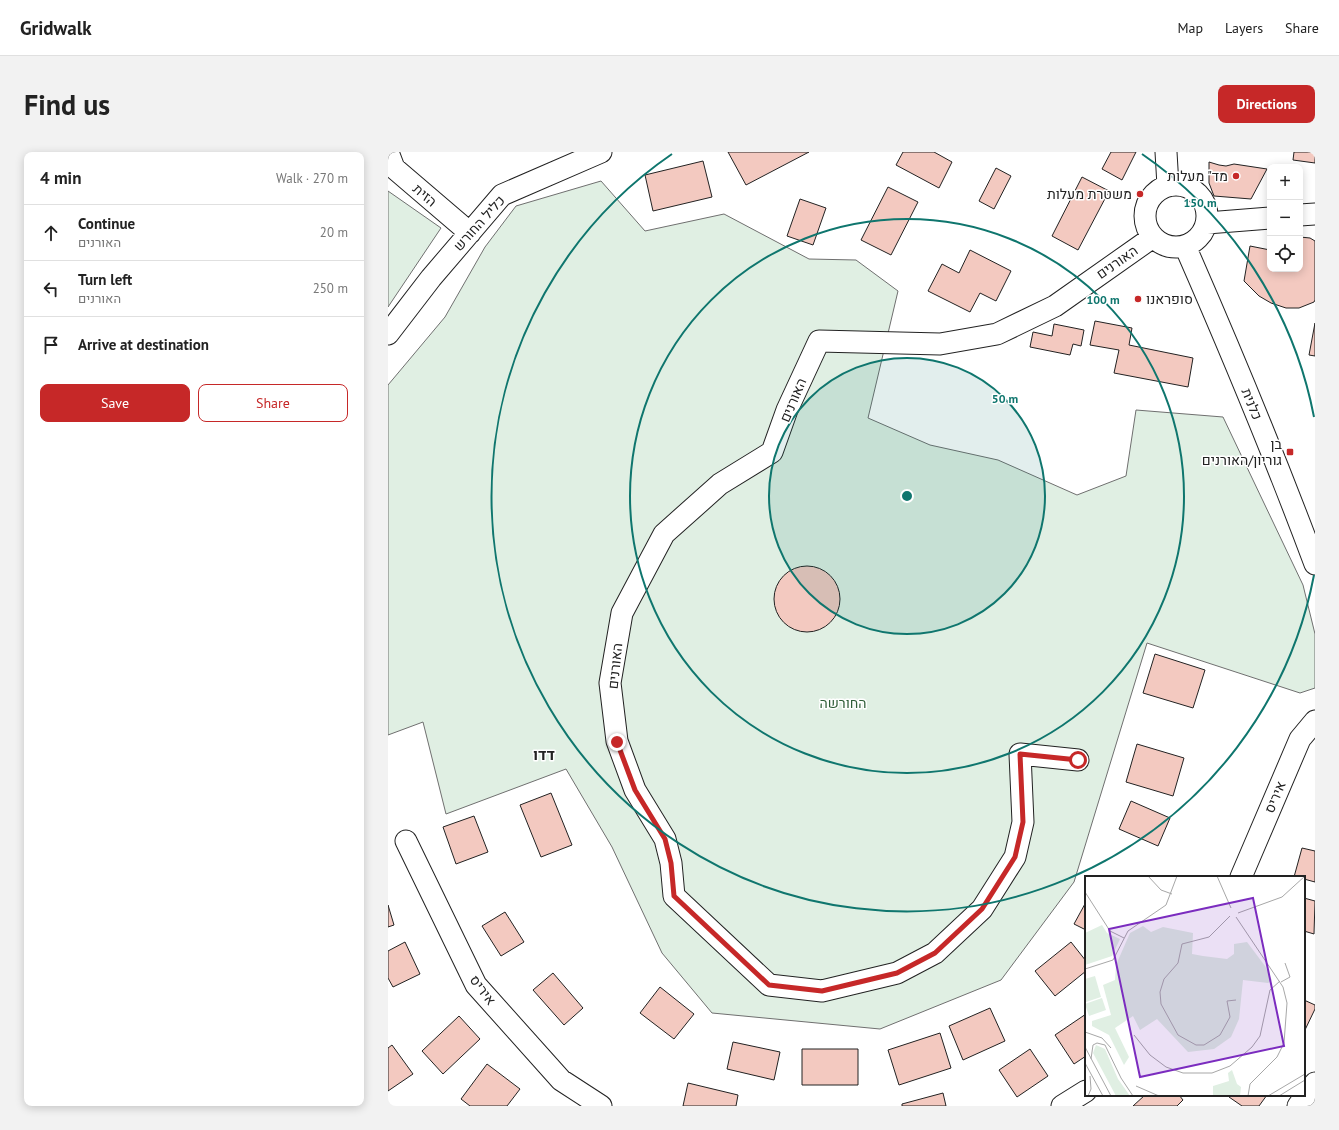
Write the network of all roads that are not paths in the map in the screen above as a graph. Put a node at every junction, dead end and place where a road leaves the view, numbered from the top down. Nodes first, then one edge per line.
1 (388, 152) edge
2 (601, 152) edge
3 (1166, 152) edge
4 (1168, 186) junction
5 (1315, 214) edge
6 (1303, 215) edge
7 (1267, 218) edge
8 (1207, 224) junction
9 (470, 233) junction
10 (1153, 236) junction
11 (1185, 246) junction
12 (388, 334) edge
13 (1315, 564) edge
14 (1315, 721) edge
15 (1078, 760) dead end
16 (406, 841) dead end
17 (1241, 876) edge
18 (1315, 1083) edge
19 (1085, 1091) edge
20 (601, 1106) edge
21 (1062, 1106) edge
22 (1298, 1106) edge

1 - 9 street, הזית
2 - 9 street, כליל החורש
3 - 4 street
4 - 8 street
4 - 10 street
5 - 6 street
7 - 8 street
8 - 11 street
9 - 12 street, כליל החורש
10 - 11 street
10 - 15 street, האורנים
11 - 13 street, כלנית
14 - 17 street, איריס
16 - 20 street, איריס
18 - 22 street
19 - 21 street

